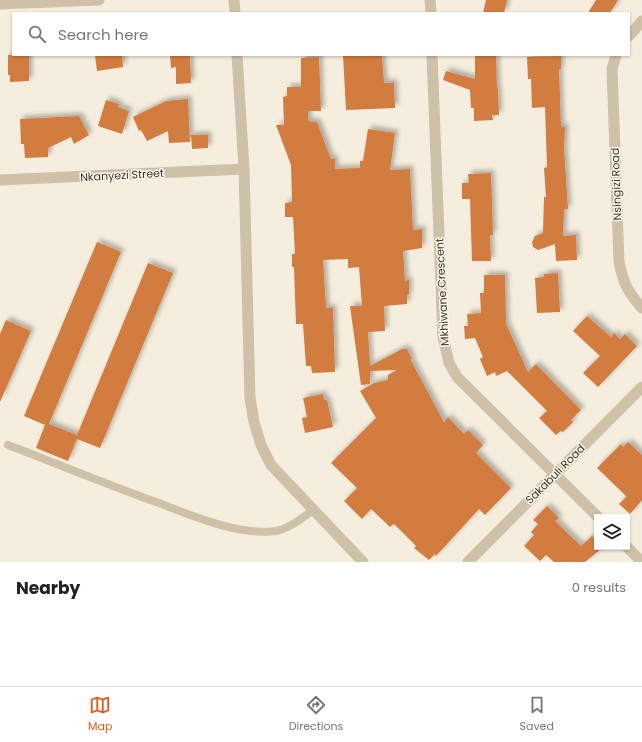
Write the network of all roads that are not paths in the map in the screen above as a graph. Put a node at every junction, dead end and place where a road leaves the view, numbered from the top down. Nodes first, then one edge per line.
1 (99, 0) edge
2 (234, 0) edge
3 (430, 0) edge
4 (0, 4) edge
5 (235, 12) edge
6 (431, 12) edge
7 (642, 22) edge
8 (630, 35) edge
9 (237, 56) edge
10 (432, 56) edge
11 (616, 56) edge
12 (244, 169) junction
13 (0, 180) edge
14 (642, 308) edge
15 (642, 387) edge
16 (8, 445) dead end
17 (555, 474) junction
18 (313, 510) junction
19 (595, 514) edge
20 (630, 550) edge
21 (363, 562) edge
22 (468, 562) edge
23 (642, 562) edge

1 - 4 street
2 - 5 street
3 - 6 street
7 - 8 street
9 - 12 street
10 - 17 street, Mkhiwane Crescent
11 - 14 street, Nsingizi Road
12 - 13 street, Nkanyezi Street
12 - 18 street
15 - 17 street, Sakabuli Road
16 - 18 lane
17 - 19 street, Mkhiwane Crescent
17 - 22 street, Sakabuli Road
18 - 21 street
20 - 23 street

